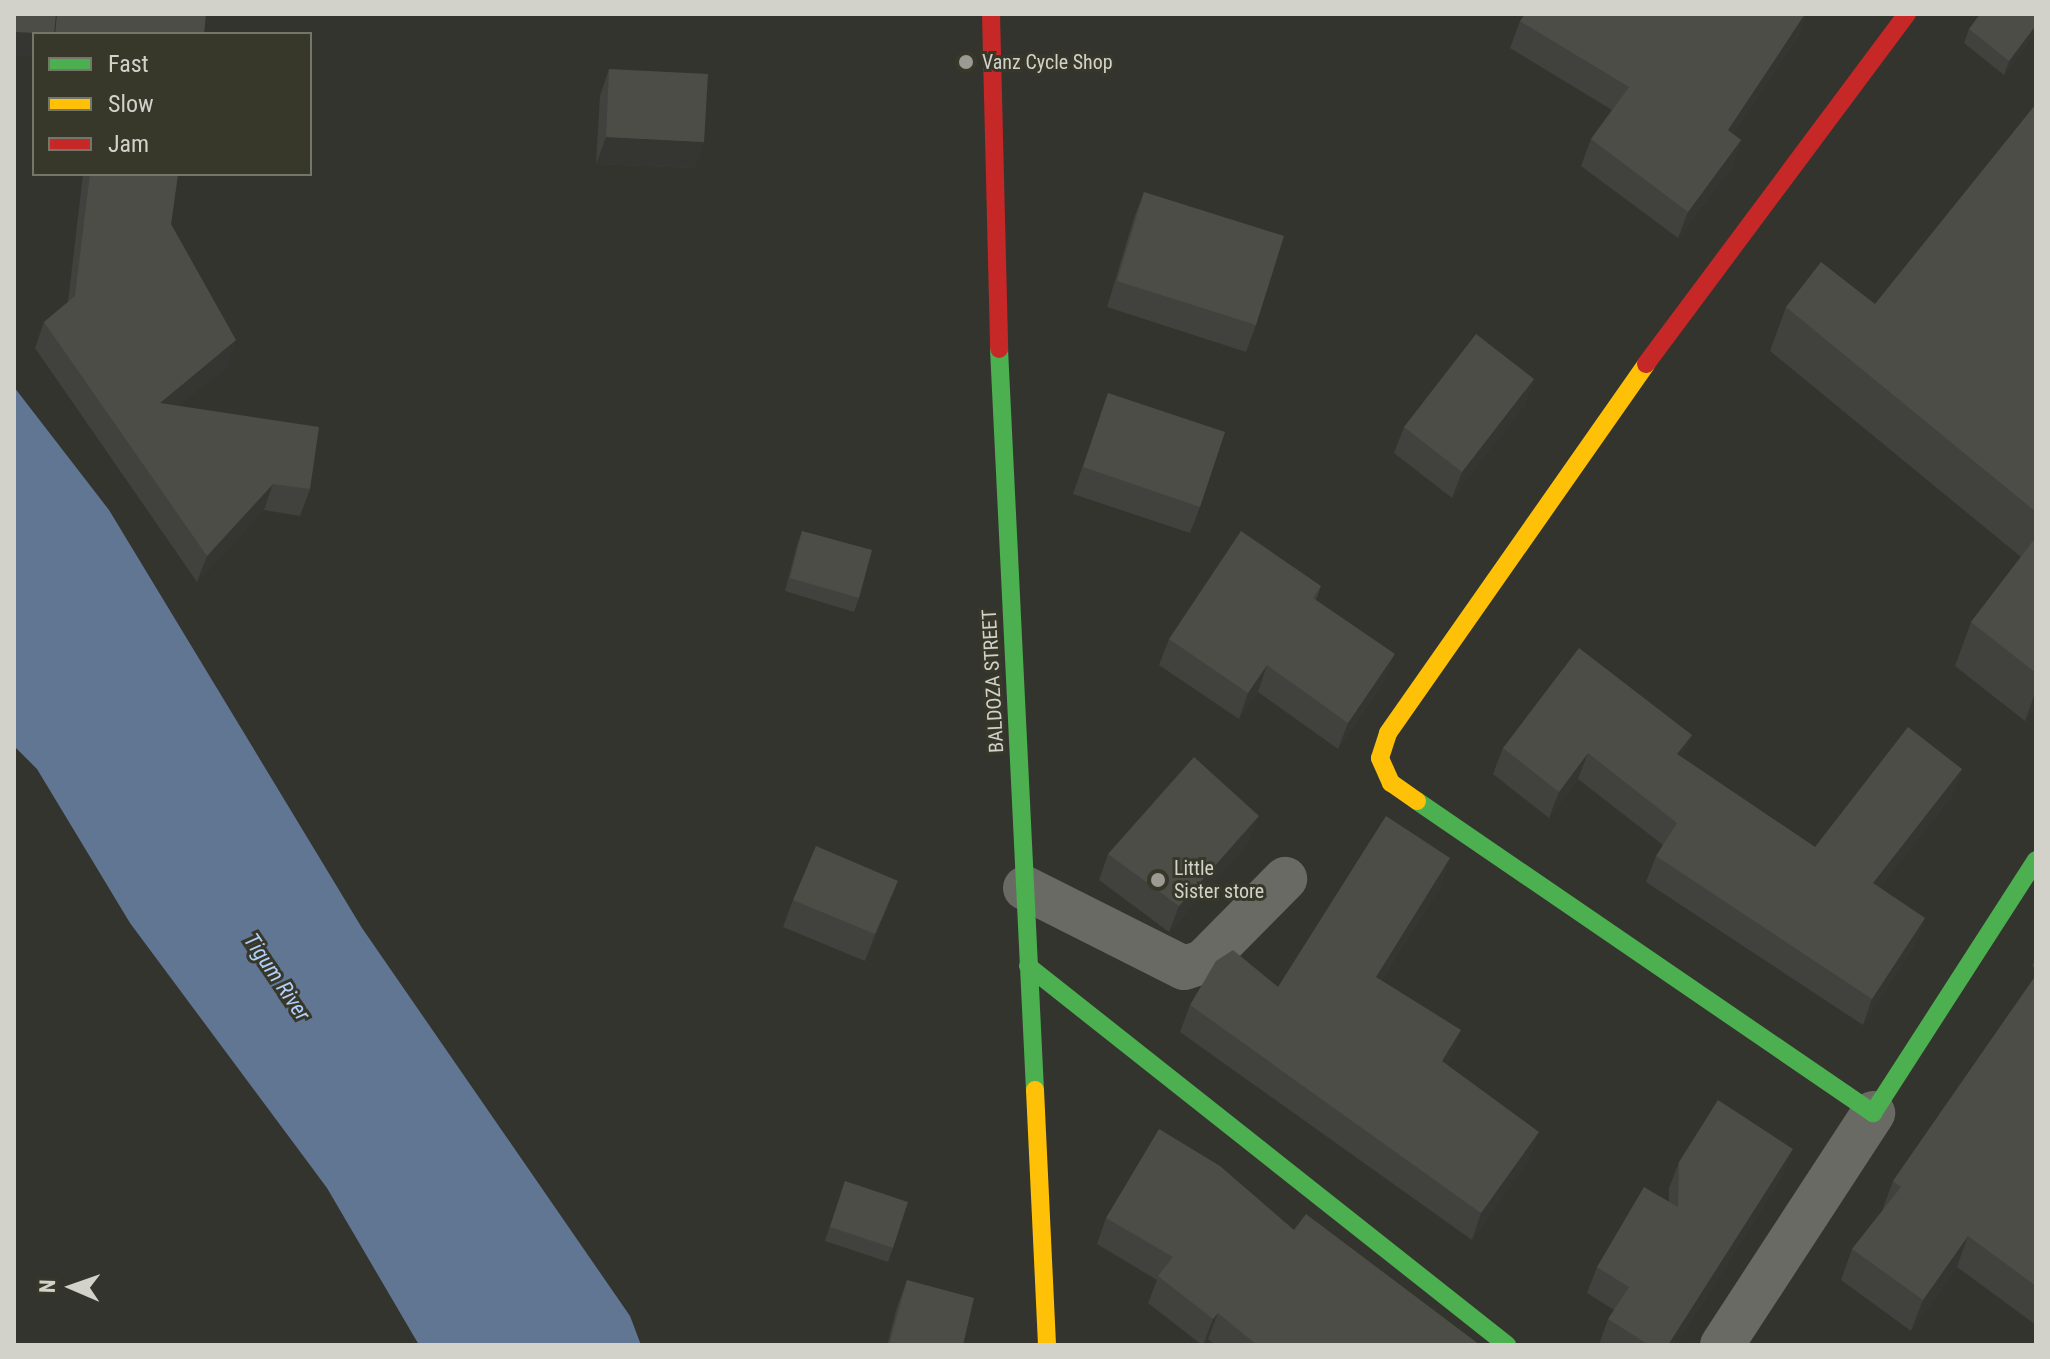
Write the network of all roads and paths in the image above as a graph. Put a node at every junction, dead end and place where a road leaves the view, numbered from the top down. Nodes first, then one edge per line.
1 (991, 14) edge
2 (1907, 14) edge
3 (2036, 860) edge
4 (1285, 879) dead end
5 (1025, 888) junction
6 (1028, 966) junction
7 (1873, 1113) junction
8 (1047, 1345) edge
9 (1507, 1345) edge
10 (1722, 1345) edge

1 - 5 street, BALDOZA STREET
2 - 7 street
3 - 7 street
4 - 5 street
5 - 6 street, BALDOZA STREET
6 - 8 street, BALDOZA STREET
6 - 9 street
7 - 10 street

